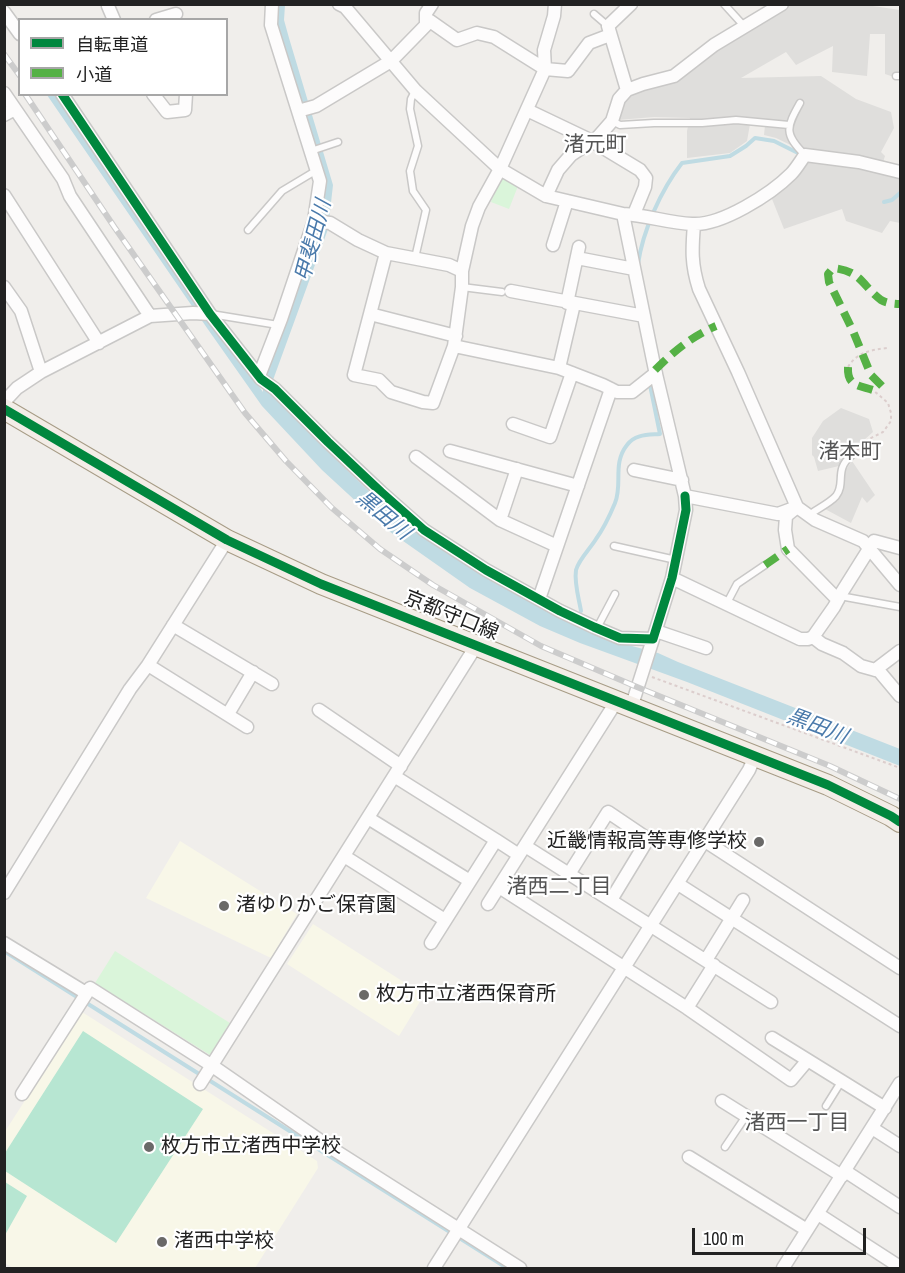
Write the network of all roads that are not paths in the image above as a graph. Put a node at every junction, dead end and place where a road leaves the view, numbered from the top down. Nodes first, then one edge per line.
1 (272, 4) edge
2 (432, 4) edge
3 (555, 4) edge
4 (631, 4) edge
5 (724, 4) edge
6 (782, 4) edge
7 (343, 6) edge
8 (4, 12) edge
9 (594, 14) dead end
10 (426, 25) junction
11 (744, 27) junction
12 (18, 31) edge
13 (609, 31) junction
14 (391, 61) junction
15 (545, 69) junction
16 (627, 90) junction
17 (416, 91) junction
18 (4, 93) edge
19 (63, 96) edge
20 (155, 96) edge
21 (186, 96) edge
22 (800, 103) dead end
23 (527, 110) junction
24 (298, 111) junction
25 (10, 112) edge
26 (612, 121) junction
27 (789, 125) junction
28 (338, 141) dead end
29 (592, 141) junction
30 (312, 150) junction
31 (805, 155) junction
32 (500, 169) junction
33 (317, 170) junction
34 (900, 172) edge
35 (4, 195) edge
36 (546, 196) junction
37 (567, 201) junction
38 (628, 214) junction
39 (321, 222) junction
40 (694, 224) junction
41 (248, 230) dead end
42 (553, 245) dead end
43 (386, 253) junction
44 (415, 259) junction
45 (634, 269) junction
46 (462, 271) junction
47 (5, 287) edge
48 (462, 287) junction
49 (509, 291) joint
50 (571, 303) junction
51 (203, 314) junction
52 (370, 314) junction
53 (150, 316) junction
54 (645, 316) junction
55 (278, 325) junction
56 (455, 341) junction
57 (99, 343) junction
58 (559, 368) junction
59 (41, 372) junction
60 (572, 373) junction
61 (656, 373) junction
62 (260, 378) junction
63 (611, 389) junction
64 (4, 402) edge
65 (4, 409) edge
66 (513, 424) dead end
67 (450, 451) dead end
68 (851, 456) road end
69 (416, 458) dead end
70 (517, 470) junction
71 (634, 470) dead end
72 (682, 480) junction
73 (578, 486) junction
74 (685, 496) junction
75 (797, 507) junction
76 (808, 515) junction
77 (500, 520) junction
78 (227, 540) junction
79 (557, 546) junction
80 (614, 546) dead end
81 (900, 548) edge
82 (868, 549) junction
83 (676, 560) junction
84 (765, 565) dead end
85 (672, 578) junction
86 (900, 585) edge
87 (615, 594) dead end
88 (839, 598) junction
89 (539, 599) junction
90 (727, 603) junction
91 (900, 607) edge
92 (174, 625) junction
93 (597, 628) junction
94 (813, 637) junction
95 (652, 639) junction
96 (476, 646) junction
97 (706, 648) dead end
98 (900, 651) edge
99 (148, 665) junction
100 (876, 670) junction
101 (254, 672) junction
102 (272, 684) dead end
103 (900, 696) edge
104 (623, 705) junction
105 (319, 710) dead end
106 (228, 714) junction
107 (247, 727) dead end
108 (755, 756) junction
109 (397, 771) junction
110 (368, 818) junction
111 (900, 822) edge
112 (496, 840) junction
113 (705, 841) junction
114 (522, 850) junction
115 (344, 856) junction
116 (569, 874) junction
117 (470, 881) junction
118 (678, 884) junction
119 (499, 887) junction
120 (4, 894) edge
121 (611, 900) junction
122 (743, 900) dead end
123 (488, 904) dead end
124 (731, 918) junction
125 (445, 920) junction
126 (652, 926) junction
127 (4, 943) edge
128 (431, 943) dead end
129 (710, 963) junction
130 (625, 968) junction
131 (900, 968) edge
132 (86, 993) junction
133 (771, 1002) dead end
134 (687, 1008) junction
135 (900, 1026) edge
136 (772, 1038) dead end
137 (807, 1060) junction
138 (210, 1068) junction
139 (841, 1082) junction
140 (200, 1084) dead end
141 (899, 1087) edge
142 (22, 1094) dead end
143 (722, 1101) dead end
144 (825, 1106) dead end
145 (885, 1108) junction
146 (746, 1116) junction
147 (872, 1128) junction
148 (900, 1146) edge
149 (725, 1147) dead end
150 (689, 1157) dead end
151 (843, 1174) junction
152 (900, 1207) edge
153 (818, 1214) junction
154 (458, 1230) junction
155 (807, 1230) junction
156 (900, 1267) edge
157 (434, 1269) edge
158 (520, 1269) edge
159 (783, 1269) edge

1 - 24 street
2 - 10 street
3 - 15 street
4 - 13 street
5 - 11 lane
6 - 11 street
7 - 14 street
8 - 12 street
9 - 13 lane
10 - 14 street
10 - 15 street
11 - 16 street
13 - 15 street
13 - 16 street
14 - 17 street
14 - 24 street
15 - 23 street
16 - 26 street
17 - 32 street
17 - 44 lane
18 - 25 street
19 - 51 street
20 - 21 street
22 - 27 lane
23 - 29 street
23 - 32 street
24 - 30 street
25 - 53 street
26 - 27 lane
26 - 29 street
27 - 31 lane
28 - 30 lane
29 - 36 street
29 - 38 street
30 - 33 street
31 - 34 street
31 - 40 street
32 - 36 street
32 - 46 street
33 - 39 street
33 - 41 lane
35 - 57 street
36 - 37 street
37 - 38 street
37 - 42 street
38 - 40 street
38 - 45 street
39 - 43 street
39 - 55 street
40 - 75 street
43 - 44 street
43 - 52 street
44 - 46 street
45 - 50 street
45 - 54 street
46 - 48 street
47 - 59 street
48 - 49 lane
48 - 56 street
49 - 50 street
50 - 54 street
50 - 58 street
51 - 53 street
51 - 55 lane
51 - 62 street
52 - 56 street
52 - 56 street
53 - 57 street
54 - 61 street
55 - 62 street
56 - 58 street
57 - 59 street
58 - 60 street
59 - 64 street
60 - 63 street
60 - 66 street
61 - 63 street
61 - 72 street
62 - 89 street
63 - 73 street
65 - 78 main road, 京都守口線
67 - 70 street
68 - 76 lane
69 - 77 street
70 - 73 street
70 - 77 street
71 - 72 street
72 - 74 street
73 - 79 street
74 - 75 street
74 - 83 street
75 - 76 street
75 - 88 street
76 - 82 street
77 - 79 street
78 - 92 street
78 - 96 main road, 京都守口線
79 - 89 street
80 - 83 lane
81 - 82 street
82 - 86 street
82 - 88 street
83 - 85 street
84 - 90 lane
85 - 90 street
85 - 95 street
87 - 93 lane
88 - 91 lane
88 - 94 street
89 - 93 street
90 - 94 street
92 - 99 street
92 - 101 street
93 - 95 street
94 - 100 street
95 - 97 street
95 - 104 street
96 - 104 main road, 京都守口線
96 - 109 street
98 - 100 street
99 - 106 street
99 - 120 street
100 - 103 street
101 - 102 street
101 - 106 street
104 - 108 main road, 京都守口線
104 - 114 street
105 - 109 street
106 - 107 street
108 - 111 main road, 京都守口線
108 - 113 street
109 - 110 street
109 - 112 street
110 - 115 street
110 - 117 street
112 - 114 street
112 - 117 street
113 - 118 street
113 - 131 street
114 - 116 street
114 - 119 street
115 - 125 street
115 - 138 street
116 - 121 street
116 - 121 street
117 - 125 street
118 - 124 street
118 - 126 street
119 - 123 street
119 - 130 street
121 - 126 street
122 - 124 street
124 - 129 street
124 - 135 street
125 - 128 street
126 - 129 street
126 - 130 street
127 - 132 street
129 - 133 street
129 - 134 street
130 - 134 street
130 - 154 street
132 - 138 street
132 - 142 street
134 - 137 street
136 - 137 street
137 - 139 street
138 - 140 street
138 - 154 street
139 - 144 lane
139 - 145 street
141 - 145 street
143 - 146 street
145 - 147 street
146 - 149 lane
146 - 151 street
147 - 148 street
147 - 151 street
150 - 155 street
151 - 152 street
151 - 153 street
153 - 155 street
153 - 156 street
154 - 157 street
154 - 158 street
155 - 159 street

